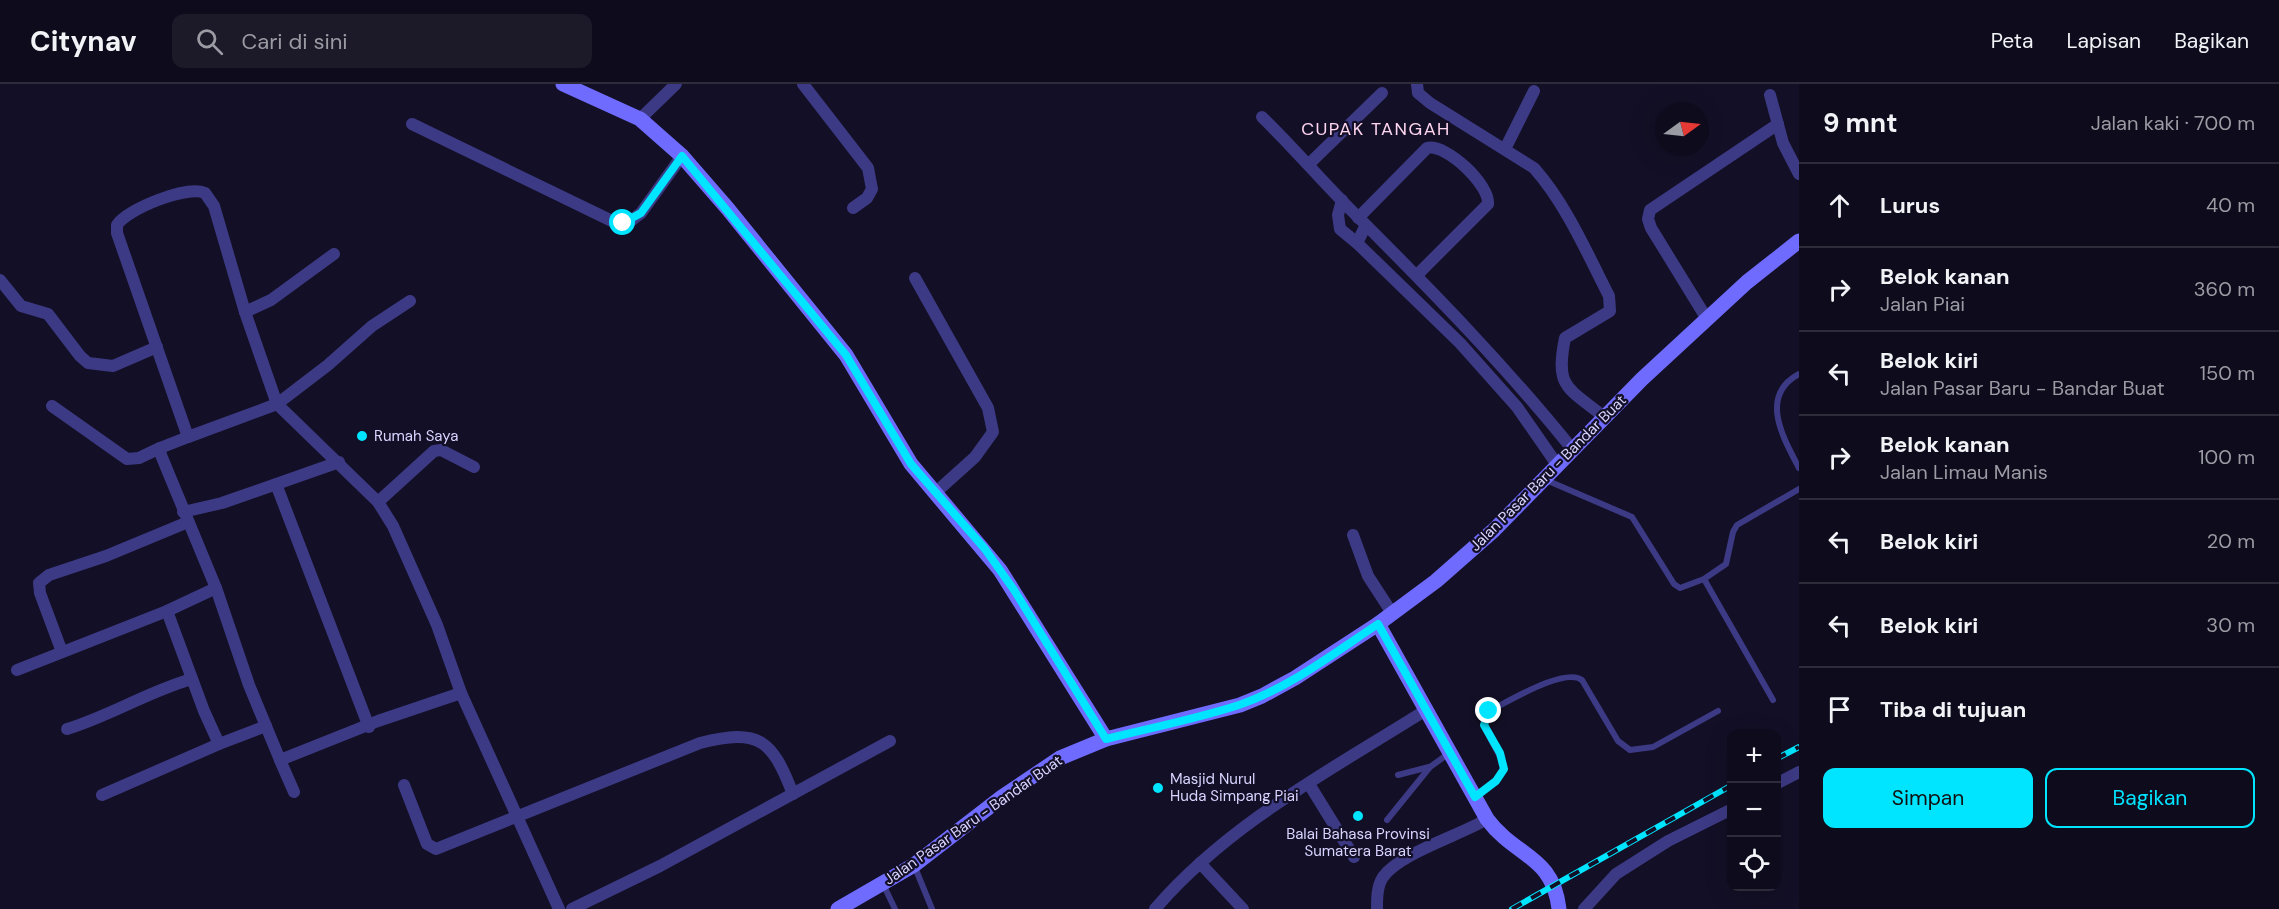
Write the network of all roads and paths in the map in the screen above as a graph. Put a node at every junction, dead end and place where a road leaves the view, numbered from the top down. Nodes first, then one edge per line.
1 (563, 84) edge
2 (676, 84) edge
3 (803, 84) edge
4 (1417, 84) edge
5 (1534, 91) dead end
6 (1382, 93) dead end
7 (1770, 95) dead end
8 (1262, 117) dead end
9 (640, 119) junction
10 (412, 124) dead end
11 (1778, 124) junction
12 (1505, 148) junction
13 (682, 156) junction
14 (1310, 163) junction
15 (1799, 174) edge
16 (1342, 200) junction
17 (853, 208) dead end
18 (1362, 221) junction
19 (1799, 241) edge
20 (1357, 243) junction
21 (334, 254) dead end
22 (1417, 275) junction
23 (915, 278) dead end
24 (0, 280) edge
25 (410, 301) dead end
26 (245, 312) junction
27 (1707, 319) junction
28 (157, 347) junction
29 (1799, 374) edge
30 (1525, 390) junction
31 (277, 404) junction
32 (52, 406) dead end
33 (1517, 407) junction
34 (1604, 417) junction
35 (188, 437) junction
36 (160, 448) junction
37 (1573, 450) junction
38 (339, 462) junction
39 (1558, 466) junction
40 (474, 467) dead end
41 (1799, 468) edge
42 (1545, 480) junction
43 (276, 484) junction
44 (1799, 489) edge
45 (935, 493) junction
46 (378, 501) junction
47 (185, 517) junction
48 (1353, 535) dead end
49 (1704, 579) junction
50 (216, 588) junction
51 (167, 611) junction
52 (1392, 613) junction
53 (1378, 624) junction
54 (62, 652) junction
55 (17, 670) dead end
56 (192, 679) junction
57 (461, 693) junction
58 (1773, 700) dead end
59 (1426, 710) junction
60 (1718, 711) dead end
61 (266, 726) junction
62 (369, 727) junction
63 (67, 729) dead end
64 (1106, 739) junction
65 (891, 741) dead end
66 (219, 744) junction
67 (1449, 753) junction
68 (280, 760) junction
69 (1430, 767) junction
70 (1799, 772) edge
71 (1398, 775) dead end
72 (1778, 783) edge
73 (1309, 784) junction
74 (404, 785) dead end
75 (294, 792) dead end
76 (793, 794) junction
77 (102, 795) dead end
78 (1475, 797) junction
79 (1727, 811) edge
80 (516, 816) junction
81 (1487, 819) junction
82 (1387, 820) dead end
83 (1354, 857) dead end
84 (1200, 864) junction
85 (914, 865) junction
86 (883, 883) junction
87 (559, 909) edge
88 (572, 909) edge
89 (838, 909) edge
90 (895, 909) edge
91 (932, 909) edge
92 (1155, 909) edge
93 (1243, 909) edge
94 (1377, 909) edge
95 (1558, 909) edge
96 (1584, 909) edge

1 - 9 street
2 - 9 street
3 - 17 street
4 - 12 street
5 - 12 street
6 - 14 street
7 - 11 street
8 - 14 street
9 - 13 street
10 - 13 street
11 - 15 street
11 - 27 street
12 - 34 street
13 - 45 street
14 - 16 street
16 - 18 street
16 - 20 street
18 - 20 street
18 - 22 street
18 - 22 street
19 - 27 street, Jalan Pasar Baru - Bandar Buat
20 - 33 street
21 - 26 street
22 - 30 street
23 - 45 street
24 - 28 street
25 - 31 street
26 - 28 street
26 - 31 street
27 - 34 street, Jalan Pasar Baru - Bandar Buat
28 - 35 street
29 - 41 lane
30 - 33 street
30 - 37 street
31 - 35 street
31 - 38 street
32 - 36 street
33 - 39 street
34 - 37 street, Jalan Pasar Baru - Bandar Buat
35 - 36 street
36 - 47 street
37 - 39 street, Jalan Pasar Baru - Bandar Buat
38 - 43 street
38 - 46 street
39 - 42 street, Jalan Pasar Baru - Bandar Buat
40 - 46 street
42 - 49 lane
42 - 52 street, Jalan Pasar Baru - Bandar Buat
43 - 47 street
43 - 62 street
44 - 49 lane
45 - 64 street
46 - 57 street
47 - 50 street
47 - 54 street
48 - 52 street
49 - 58 lane
50 - 51 street
50 - 61 street
51 - 54 street
51 - 56 street
52 - 53 street, Jalan Pasar Baru - Bandar Buat
53 - 59 street
53 - 64 street, Jalan Pasar Baru - Bandar Buat
54 - 55 street
56 - 63 street
56 - 66 street
57 - 62 street
57 - 80 street
59 - 67 street
59 - 73 street
60 - 78 lane
61 - 66 street
61 - 68 street
62 - 68 street
64 - 85 street, Jalan Pasar Baru - Bandar Buat
65 - 76 street
66 - 77 street
67 - 69 lane
67 - 78 street
68 - 75 street
69 - 71 lane
69 - 82 lane
70 - 72 street
73 - 83 street
73 - 84 street
74 - 80 street
76 - 80 street
76 - 88 street
78 - 81 street
79 - 96 street
80 - 87 street
81 - 94 street
81 - 95 street
84 - 92 street
84 - 93 street
85 - 86 street, Jalan Pasar Baru - Bandar Buat
85 - 91 lane
86 - 89 street, Jalan Pasar Baru - Bandar Buat
86 - 90 lane

